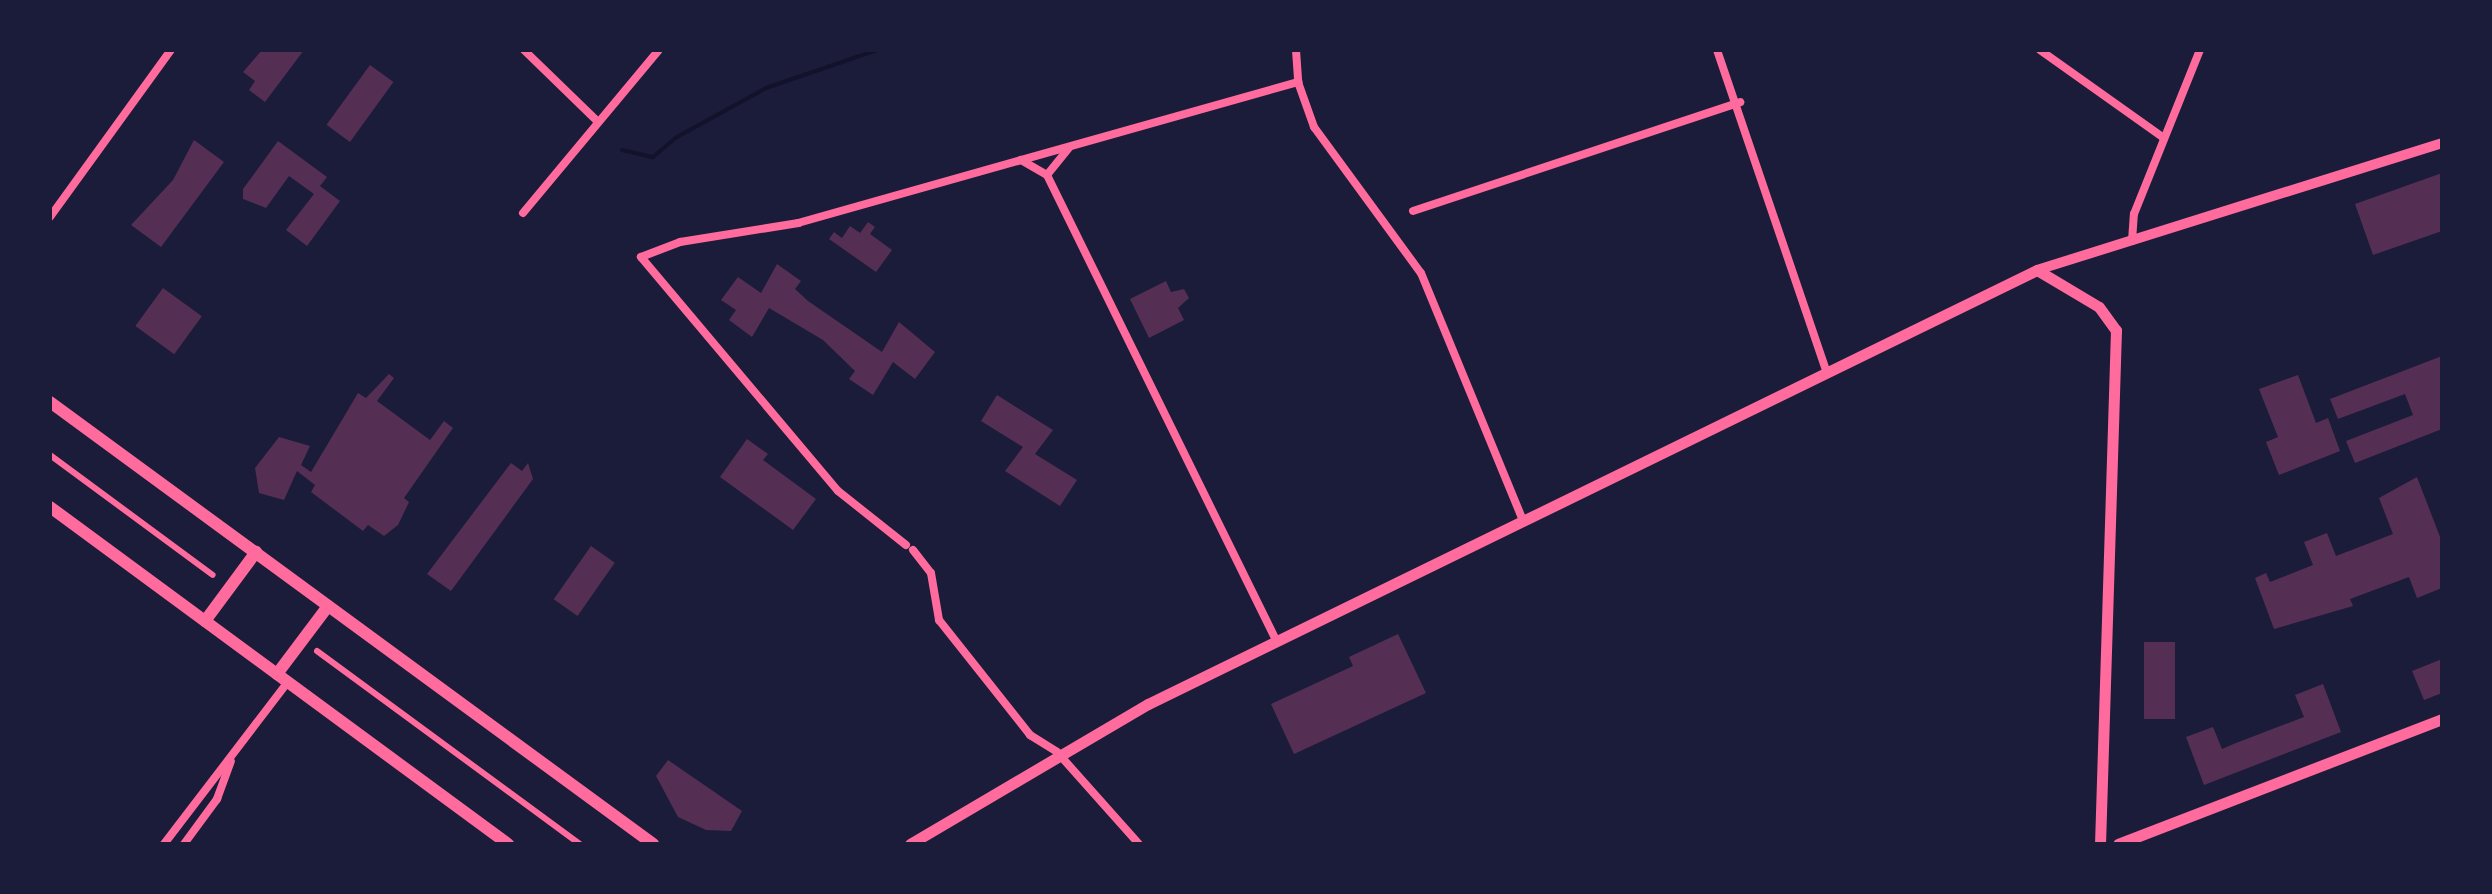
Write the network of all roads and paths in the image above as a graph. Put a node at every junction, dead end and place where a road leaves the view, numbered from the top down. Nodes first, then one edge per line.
1 (172, 50) edge
2 (524, 50) edge
3 (659, 50) edge
4 (1296, 50) edge
5 (1718, 50) edge
6 (2040, 50) edge
7 (2200, 50) edge
8 (1298, 82) junction
9 (1740, 102) junction
10 (596, 120) junction
11 (2164, 138) junction
12 (2442, 142) edge
13 (1076, 144) junction
14 (1014, 160) junction
15 (1047, 175) junction
16 (1413, 212) dead end
17 (522, 213) dead end
18 (50, 217) edge
19 (2132, 244) junction
20 (2037, 270) junction
21 (1826, 370) junction
22 (50, 402) edge
23 (50, 455) edge
24 (50, 508) edge
25 (1524, 520) junction
26 (256, 552) junction
27 (212, 574) dead end
28 (328, 606) junction
29 (206, 621) junction
30 (1276, 640) junction
31 (317, 651) dead end
32 (282, 678) junction
33 (2442, 720) edge
34 (234, 752) junction
35 (1057, 752) junction
36 (164, 844) edge
37 (184, 844) edge
38 (508, 844) edge
39 (580, 844) edge
40 (653, 844) edge
41 (910, 844) edge
42 (1139, 844) edge
43 (2100, 844) edge
44 (2118, 844) edge

1 - 18 street
2 - 10 street
3 - 10 street
4 - 8 street
5 - 9 street
6 - 11 street
7 - 11 street
8 - 13 street
8 - 25 street
9 - 16 street
9 - 21 street
10 - 17 street
11 - 19 street
12 - 19 street
13 - 14 street
13 - 15 street
14 - 15 street
14 - 35 street
15 - 30 street
19 - 20 street
20 - 21 main road
20 - 43 main road
21 - 25 main road
22 - 26 main road
23 - 27 street
24 - 29 main road
25 - 30 main road
26 - 28 main road
26 - 29 main road
28 - 32 main road
28 - 40 main road
29 - 32 main road
30 - 35 main road
31 - 39 street
32 - 34 street
32 - 38 main road
33 - 44 main road
34 - 36 street
34 - 37 street
35 - 41 main road
35 - 42 street

